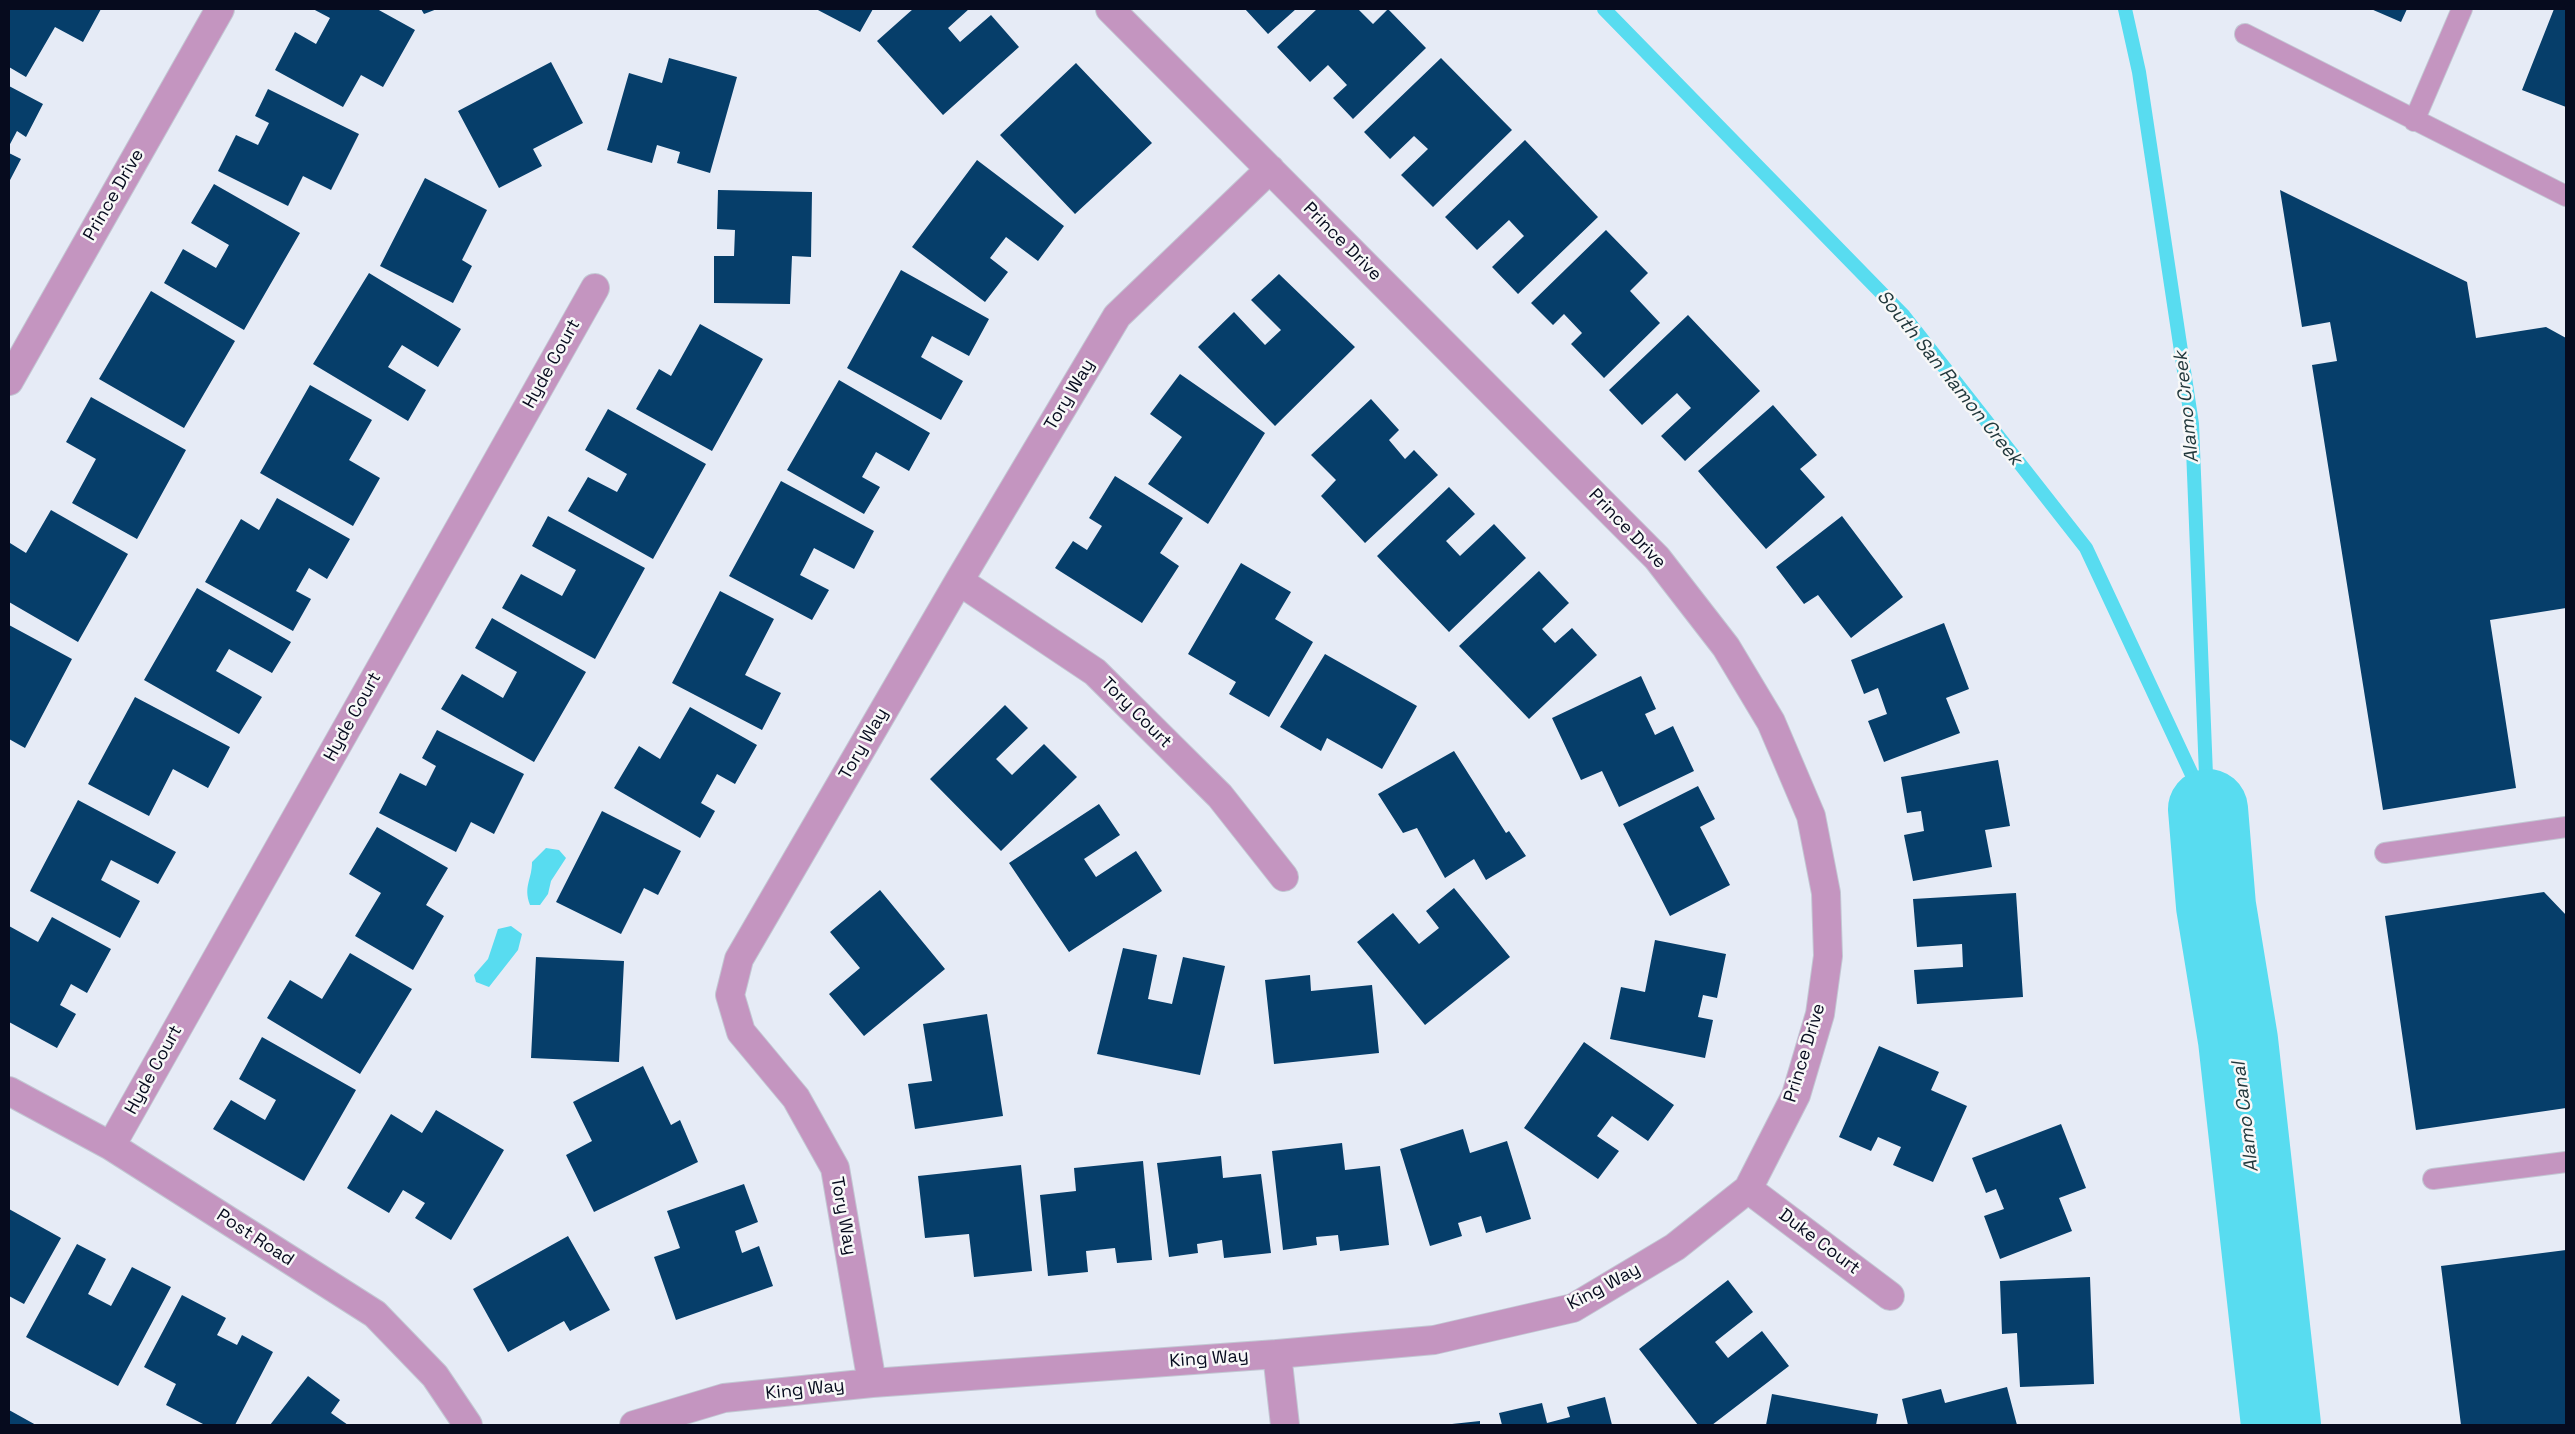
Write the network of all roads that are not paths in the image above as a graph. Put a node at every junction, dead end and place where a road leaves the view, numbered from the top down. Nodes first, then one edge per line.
1 (220, 9) edge
2 (1110, 9) edge
3 (2462, 9) edge
4 (2244, 34) dead end
5 (2414, 121) junction
6 (1270, 169) junction
7 (2565, 190) edge
8 (595, 288) dead end
9 (9, 381) edge
10 (958, 581) junction
11 (2566, 828) edge
12 (2385, 853) dead end
13 (1284, 878) dead end
14 (9, 1091) edge
15 (111, 1146) junction
16 (2566, 1162) edge
17 (2433, 1178) dead end
18 (1748, 1189) junction
19 (1890, 1296) dead end
20 (1277, 1354) junction
21 (872, 1383) junction
22 (468, 1425) edge
23 (634, 1425) edge
24 (1285, 1425) edge

1 - 9 street, Prince Drive
2 - 6 street, Prince Drive
3 - 5 lane
4 - 5 lane
5 - 7 lane
6 - 10 street, Tory Way
6 - 18 street, Prince Drive
8 - 15 street, Hyde Court
10 - 13 street, Tory Court
10 - 21 street, Tory Way
11 - 12 lane
14 - 15 street, Post Road
15 - 22 street, Post Road
16 - 17 lane
18 - 19 street, Duke Court
18 - 20 street, King Way
20 - 21 street, King Way
20 - 24 street
21 - 23 street, King Way

